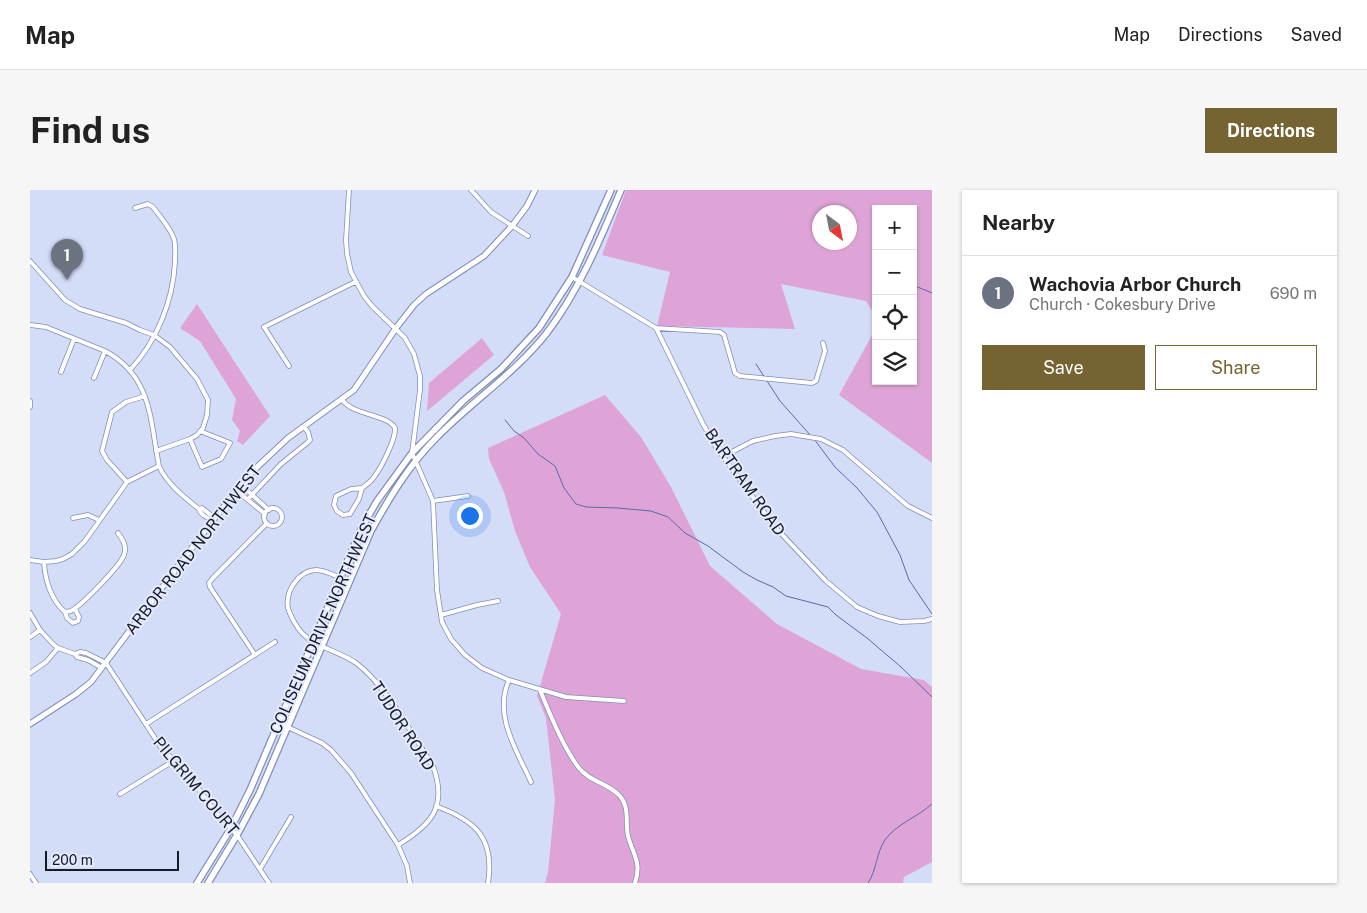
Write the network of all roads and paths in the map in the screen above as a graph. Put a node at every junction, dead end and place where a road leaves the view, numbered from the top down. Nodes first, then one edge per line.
1 (349, 190) edge
2 (471, 190) edge
3 (535, 190) edge
4 (611, 190) edge
5 (621, 190) edge
6 (135, 208) dead end
7 (512, 226) junction
8 (528, 236) dead end
9 (30, 260) edge
10 (572, 277) junction
11 (355, 282) junction
12 (580, 282) junction
13 (30, 325) edge
14 (396, 328) junction
15 (656, 328) junction
16 (154, 335) junction
17 (74, 339) junction
18 (824, 343) dead end
19 (105, 351) junction
20 (289, 366) dead end
21 (130, 370) junction
22 (61, 372) dead end
23 (94, 378) dead end
24 (145, 396) junction
25 (342, 400) junction
26 (30, 401) edge
27 (30, 406) edge
28 (304, 427) junction
29 (200, 431) junction
30 (190, 440) junction
31 (156, 451) junction
32 (412, 453) junction
33 (724, 456) junction
34 (415, 462) junction
35 (159, 466) junction
36 (127, 482) junction
37 (238, 487) junction
38 (362, 488) junction
39 (252, 495) junction
40 (468, 496) dead end
41 (248, 499) junction
42 (433, 502) junction
43 (269, 510) junction
44 (266, 514) junction
45 (73, 518) dead end
46 (932, 518) edge
47 (99, 520) junction
48 (213, 520) junction
49 (267, 523) junction
50 (118, 533) dead end
51 (30, 560) edge
52 (44, 562) junction
53 (341, 578) junction
54 (349, 582) junction
55 (498, 601) dead end
56 (75, 609) junction
57 (65, 612) junction
58 (30, 614) edge
59 (441, 615) junction
60 (932, 619) edge
61 (40, 630) junction
62 (30, 637) edge
63 (275, 642) dead end
64 (314, 642) junction
65 (322, 646) junction
66 (58, 648) junction
67 (75, 654) junction
68 (255, 655) junction
69 (93, 656) junction
70 (90, 662) junction
71 (106, 663) junction
72 (102, 668) junction
73 (30, 673) edge
74 (509, 680) junction
75 (540, 690) junction
76 (624, 701) dead end
77 (279, 722) junction
78 (30, 724) edge
79 (146, 724) junction
80 (287, 726) junction
81 (174, 760) junction
82 (531, 782) dead end
83 (120, 794) dead end
84 (436, 806) junction
85 (291, 818) dead end
86 (231, 828) junction
87 (237, 835) junction
88 (398, 846) junction
89 (260, 869) junction
90 (30, 874) edge
91 (36, 883) edge
92 (197, 883) edge
93 (208, 883) edge
94 (269, 883) edge
95 (410, 883) edge
96 (488, 883) edge
97 (635, 883) edge

1 - 11 street
2 - 7 street
3 - 7 street, ARBOR ROAD NORTHWEST
4 - 10 main road, COLISEUM DRIVE NORTHWEST
5 - 12 main road, COLISEUM DRIVE NORTHWEST
6 - 16 street
7 - 8 street
7 - 14 street, ARBOR ROAD NORTHWEST
9 - 16 street
10 - 12 street
10 - 32 main road, COLISEUM DRIVE NORTHWEST
11 - 14 street
11 - 20 street
12 - 15 street
12 - 34 main road, COLISEUM DRIVE NORTHWEST
13 - 17 street
14 - 25 street, ARBOR ROAD NORTHWEST
14 - 32 street
15 - 18 street
15 - 33 street, BARTRAM ROAD
16 - 21 street
16 - 29 street
17 - 19 street
17 - 22 street
19 - 21 street
19 - 23 street
21 - 24 street
24 - 31 street
24 - 36 street
25 - 28 street, ARBOR ROAD NORTHWEST
25 - 38 street
26 - 27 street
28 - 37 street, ARBOR ROAD NORTHWEST
28 - 39 street
29 - 30 street
29 - 30 street
30 - 31 street
31 - 35 street
32 - 34 street
32 - 53 main road, COLISEUM DRIVE NORTHWEST
33 - 46 street
33 - 60 street, BARTRAM ROAD
34 - 42 street
34 - 54 main road, COLISEUM DRIVE NORTHWEST
35 - 36 street
35 - 48 street
36 - 47 street
37 - 39 street
37 - 41 street
37 - 48 street, ARBOR ROAD NORTHWEST
38 - 38 street
39 - 41 street
39 - 43 street
40 - 42 street
41 - 44 street
42 - 59 street
43 - 44 street
43 - 49 street
44 - 49 street
45 - 47 street
47 - 52 street
48 - 71 street, ARBOR ROAD NORTHWEST
49 - 68 street
50 - 56 street
51 - 52 street
52 - 57 street
53 - 54 street
53 - 64 main road, COLISEUM DRIVE NORTHWEST
53 - 64 street, TUDOR ROAD
54 - 65 main road, COLISEUM DRIVE NORTHWEST
55 - 59 street
56 - 57 street
56 - 57 street
58 - 61 street
59 - 74 street
61 - 62 street
61 - 66 street
63 - 68 street
64 - 65 street, TUDOR ROAD
64 - 77 main road, COLISEUM DRIVE NORTHWEST
65 - 80 main road, COLISEUM DRIVE NORTHWEST
65 - 84 street, TUDOR ROAD
66 - 67 street
66 - 73 street
67 - 69 street
67 - 70 street
68 - 79 street
69 - 70 street
69 - 71 street
70 - 72 street
71 - 72 street, ARBOR ROAD NORTHWEST
71 - 79 street, PILGRIM COURT
72 - 78 street, ARBOR ROAD NORTHWEST
74 - 75 street
74 - 82 street
75 - 76 street
75 - 97 street
77 - 80 street
77 - 86 main road, COLISEUM DRIVE NORTHWEST
79 - 81 street, PILGRIM COURT
80 - 87 main road, COLISEUM DRIVE NORTHWEST
80 - 88 street
81 - 83 street
81 - 86 street, PILGRIM COURT
84 - 88 street, TUDOR ROAD
84 - 96 street
85 - 89 street
86 - 87 street, PILGRIM COURT
86 - 92 main road, COLISEUM DRIVE NORTHWEST
87 - 89 street, PILGRIM COURT
87 - 93 main road, COLISEUM DRIVE NORTHWEST
88 - 95 street
89 - 94 street, PILGRIM COURT
90 - 91 street

